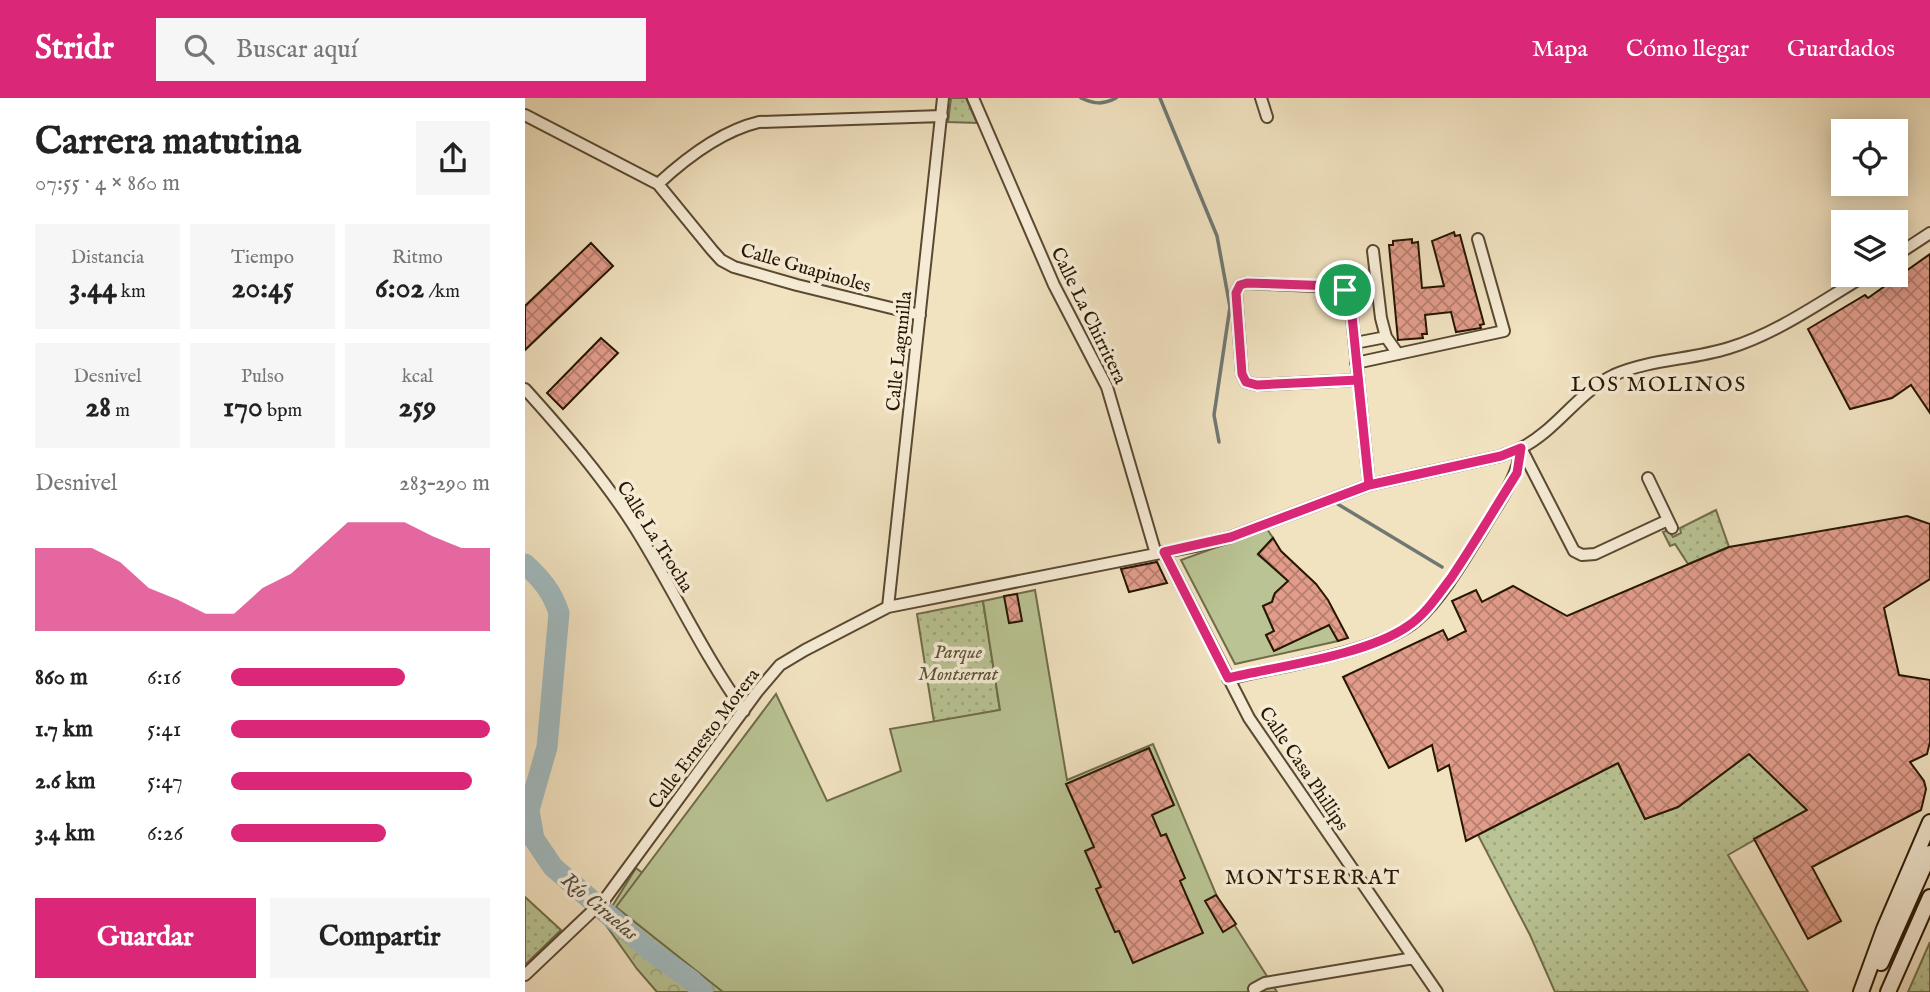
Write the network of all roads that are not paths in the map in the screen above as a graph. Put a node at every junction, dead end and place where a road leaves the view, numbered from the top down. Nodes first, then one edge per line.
1 (943, 98) edge
2 (973, 98) edge
3 (1261, 98) edge
4 (525, 115) edge
5 (941, 116) junction
6 (1267, 117) dead end
7 (658, 184) junction
8 (1930, 233) edge
9 (1478, 239) dead end
10 (1908, 247) edge
11 (1373, 251) dead end
12 (1845, 287) edge
13 (920, 315) junction
14 (1386, 337) junction
15 (1355, 343) junction
16 (1398, 354) junction
17 (1356, 363) junction
18 (1358, 380) junction
19 (525, 389) edge
20 (1521, 448) junction
21 (1648, 478) dead end
22 (1369, 485) junction
23 (1160, 553) junction
24 (888, 607) junction
25 (1228, 678) junction
26 (744, 710) junction
27 (1930, 822) edge
28 (1930, 853) edge
29 (1930, 897) edge
30 (1930, 918) edge
31 (1414, 958) junction
32 (525, 975) edge
33 (1254, 989) dead end
34 (1437, 992) edge
35 (1861, 992) edge
36 (1868, 992) edge
37 (1888, 992) edge
38 (1898, 992) edge

1 - 5 street, Calle Lagunilla
2 - 23 street, Calle La Chirritera
3 - 6 street
4 - 7 street, Calle Guapinoles
5 - 7 street
5 - 13 street, Calle Lagunilla
7 - 13 street, Calle Guapinoles
8 - 10 street
9 - 16 street
11 - 14 street
12 - 20 street, Calle Ernesto Morera
13 - 24 street, Calle Lagunilla
14 - 15 street
14 - 16 street
15 - 17 street
15 - 18 street
16 - 17 street
17 - 18 street
18 - 22 street
19 - 26 street, Calle La Trocha
20 - 21 street
20 - 22 street, Calle Ernesto Morera
20 - 25 street
22 - 23 street, Calle Ernesto Morera
23 - 24 street, Calle Ernesto Morera
23 - 25 street, Calle Casa Phillips
24 - 26 street, Calle Ernesto Morera
25 - 31 street, Calle Casa Phillips
26 - 32 street, Calle Ernesto Morera
27 - 35 main road
28 - 36 main road
29 - 37 main road
30 - 38 main road
31 - 33 street
31 - 34 street, Calle Casa Phillips

